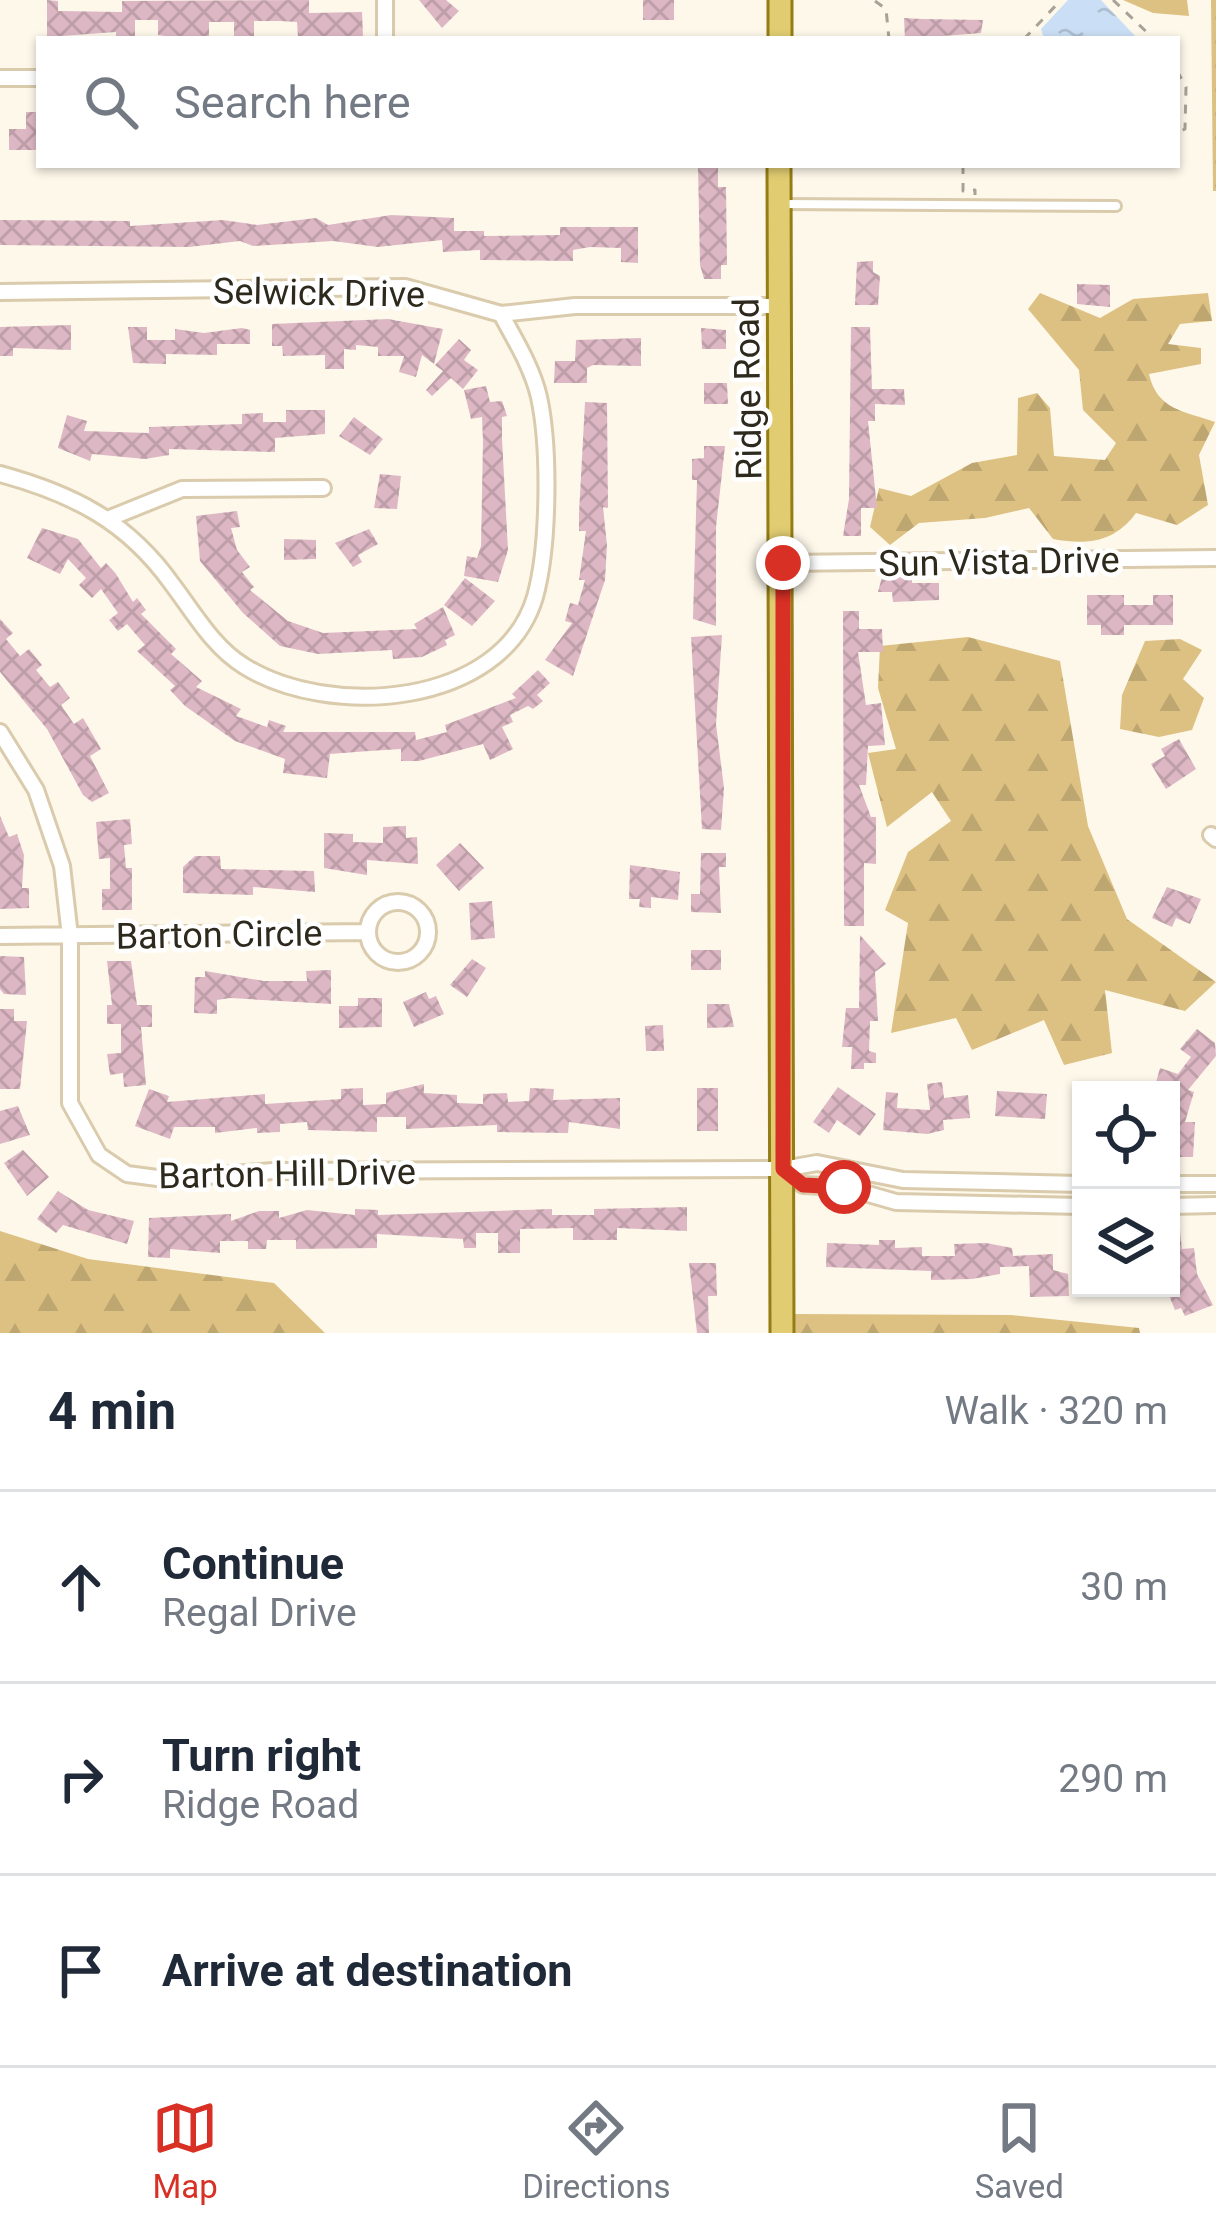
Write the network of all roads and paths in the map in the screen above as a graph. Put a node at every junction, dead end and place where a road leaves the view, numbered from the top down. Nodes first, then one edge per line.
1 (385, 0) edge
2 (780, 0) edge
3 (890, 0) edge
4 (1060, 0) edge
5 (1113, 0) edge
6 (875, 2) edge
7 (886, 9) junction
8 (386, 36) edge
9 (780, 36) edge
10 (889, 36) edge
11 (1027, 36) edge
12 (1151, 36) edge
13 (0, 78) edge
14 (36, 78) edge
15 (1180, 80) edge
16 (1180, 132) edge
17 (779, 168) edge
18 (963, 168) edge
19 (975, 197) dead end
20 (779, 204) junction
21 (1115, 206) dead end
22 (0, 292) edge
23 (778, 307) junction
24 (501, 314) junction
25 (0, 474) edge
26 (323, 488) dead end
27 (110, 518) junction
28 (1216, 559) edge
29 (783, 563) junction
30 (0, 732) edge
31 (368, 932) junction
32 (0, 936) edge
33 (70, 936) junction
34 (783, 1169) junction
35 (974, 1181) junction
36 (1072, 1184) edge
37 (1180, 1184) edge
38 (1216, 1184) edge
39 (974, 1203) junction
40 (1216, 1205) edge
41 (1072, 1206) edge
42 (1180, 1206) edge
43 (782, 1333) edge

1 - 8 street
2 - 9 main road
3 - 7 path
4 - 11 path
5 - 12 path
6 - 7 path
7 - 10 path
13 - 14 street
15 - 16 path
17 - 20 main road, Ridge Road
18 - 19 path
20 - 21 lane
20 - 23 main road, Ridge Road
22 - 24 street, Selwick Drive
23 - 24 street, Selwick Drive
23 - 29 main road, Ridge Road
24 - 27 street
25 - 27 street
26 - 27 street
28 - 29 street, Sun Vista Drive
29 - 34 main road, Ridge Road
30 - 33 street, Barton Hill Drive
31 - 31 street, Barton Circle
31 - 33 street, Barton Circle
32 - 33 street, Barton Circle
33 - 34 street, Barton Hill Drive
34 - 35 street, Barton Hill Drive
34 - 39 street
34 - 43 main road, Ridge Road
35 - 36 street, Barton Hill Drive
35 - 39 street
37 - 38 street
39 - 41 street
40 - 42 street

